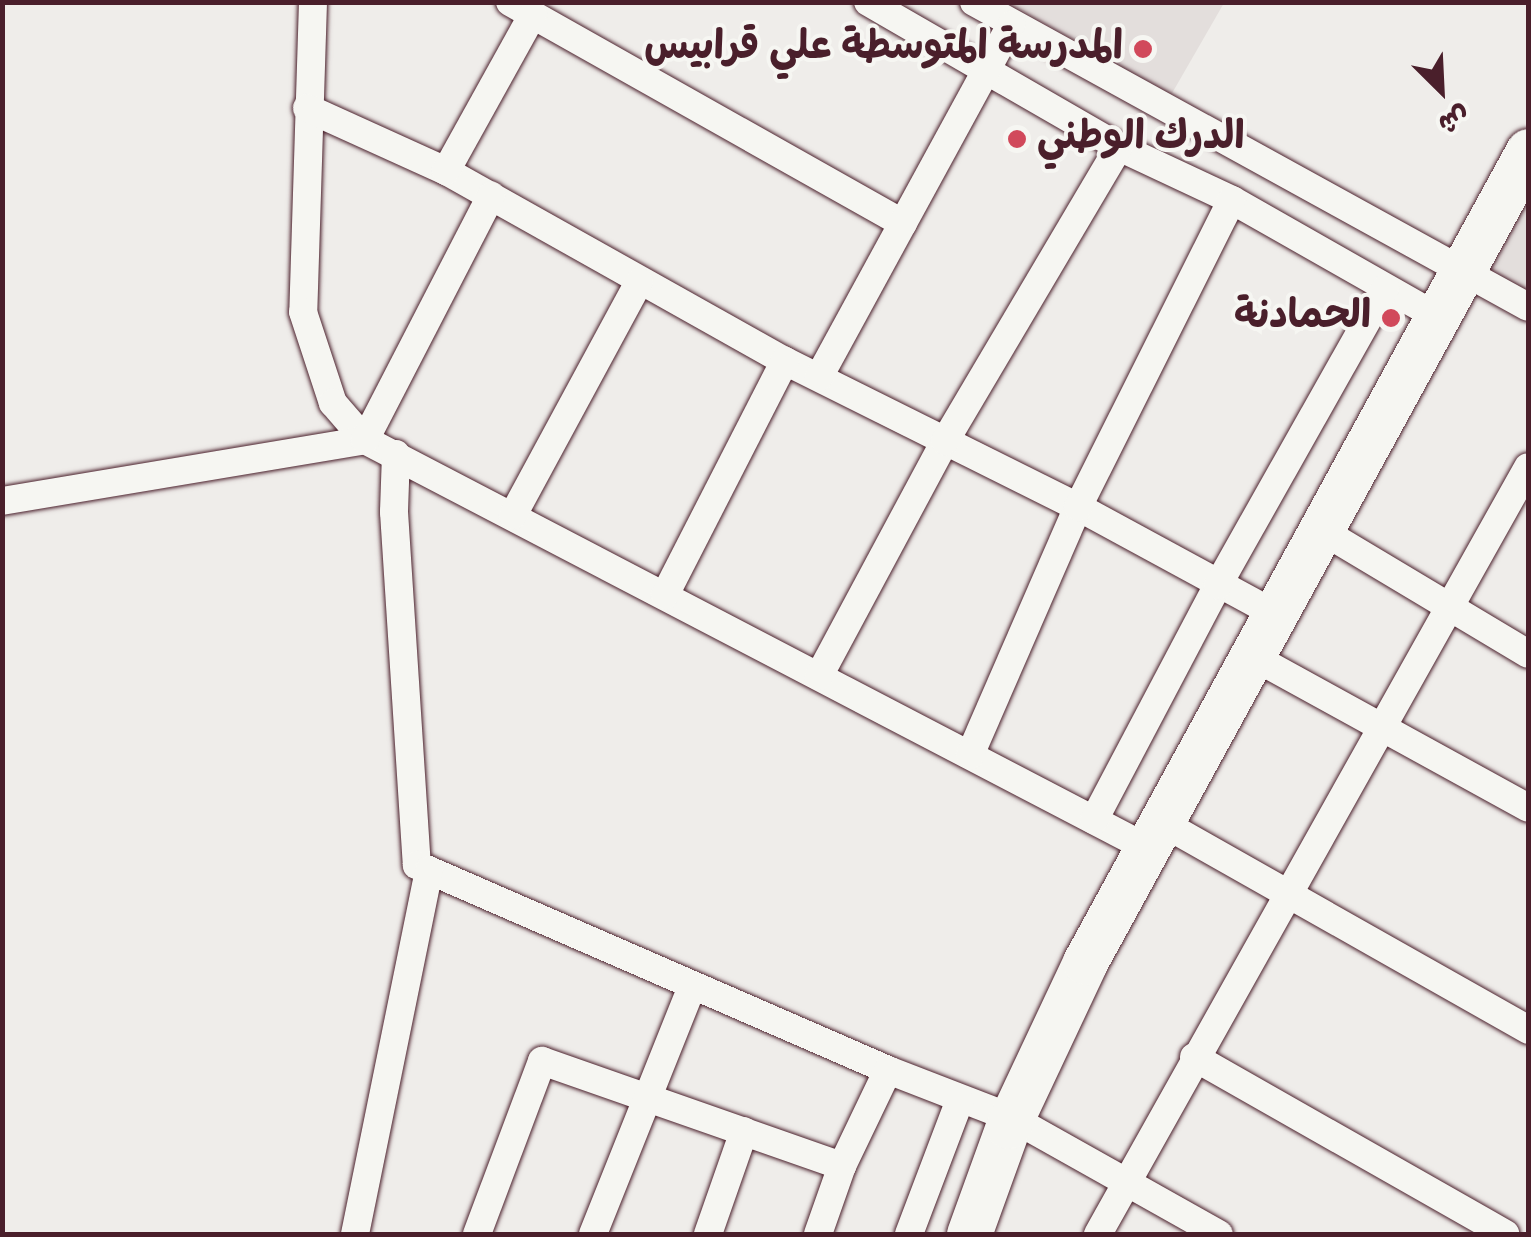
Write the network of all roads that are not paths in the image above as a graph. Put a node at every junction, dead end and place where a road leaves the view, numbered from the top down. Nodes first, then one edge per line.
1 (313, 2) edge
2 (868, 2) edge
3 (974, 2) edge
4 (522, 8) edge
5 (1011, 25) junction
6 (988, 68) junction
7 (307, 108) junction
8 (1120, 147) junction
9 (1528, 151) edge
10 (446, 171) junction
11 (491, 196) junction
12 (1232, 200) junction
13 (903, 222) junction
14 (1464, 270) junction
15 (639, 282) junction
16 (1384, 289) junction
17 (1528, 306) edge
18 (1438, 317) junction
19 (785, 361) junction
20 (818, 378) junction
21 (365, 440) junction
22 (946, 441) junction
23 (396, 454) junction
24 (1525, 482) edge
25 (2, 501) edge
26 (1078, 506) junction
27 (513, 516) junction
28 (1321, 530) junction
29 (1218, 585) junction
30 (665, 595) junction
31 (1448, 609) junction
32 (1276, 614) junction
33 (1528, 654) edge
34 (1252, 656) junction
35 (819, 676) junction
36 (1383, 728) junction
37 (970, 755) junction
38 (1528, 808) edge
39 (1094, 820) junction
40 (1154, 835) junction
41 (429, 870) junction
42 (1288, 890) junction
43 (692, 987) junction
44 (1528, 1030) edge
45 (1194, 1057) junction
46 (888, 1070) junction
47 (646, 1096) junction
48 (960, 1100) junction
49 (1012, 1118) junction
50 (744, 1131) junction
51 (842, 1166) junction
52 (1126, 1182) junction
53 (355, 1234) edge
54 (476, 1234) edge
55 (593, 1234) edge
56 (708, 1234) edge
57 (818, 1234) edge
58 (909, 1234) edge
59 (969, 1234) edge
60 (1098, 1234) edge
61 (1219, 1234) edge
62 (1504, 1234) edge

1 - 7 street
2 - 6 street
3 - 5 street
4 - 10 street
4 - 13 street
5 - 6 street
5 - 14 street
6 - 8 street
6 - 13 street
7 - 10 street
7 - 21 street
8 - 12 street
8 - 22 street
9 - 14 main road
10 - 11 street
11 - 15 street
11 - 21 street
12 - 16 street
12 - 26 street
13 - 20 street
14 - 17 street
14 - 18 main road
15 - 19 street
15 - 27 street
16 - 18 street
16 - 29 street
18 - 28 main road
19 - 20 street
19 - 30 street
20 - 22 street
21 - 23 street
21 - 25 street
22 - 26 street
22 - 35 street
23 - 27 street
23 - 41 street
24 - 31 street
26 - 29 street
26 - 37 street
27 - 30 street
28 - 31 street
28 - 32 main road
29 - 32 street
29 - 39 street
30 - 35 street
31 - 33 street
31 - 36 street
32 - 34 main road
34 - 36 street
34 - 40 main road
35 - 37 street
36 - 38 street
36 - 42 street
37 - 39 street
39 - 40 street
40 - 42 street
40 - 49 main road
41 - 43 street
41 - 53 street
42 - 44 street
42 - 45 street
43 - 46 street
43 - 47 street
45 - 52 street
45 - 62 street
46 - 48 street
46 - 51 street
47 - 50 street
47 - 54 street
47 - 55 street
48 - 49 street
48 - 58 street
49 - 52 street
49 - 59 main road
50 - 51 street
50 - 56 street
51 - 57 street
52 - 60 street
52 - 61 street

